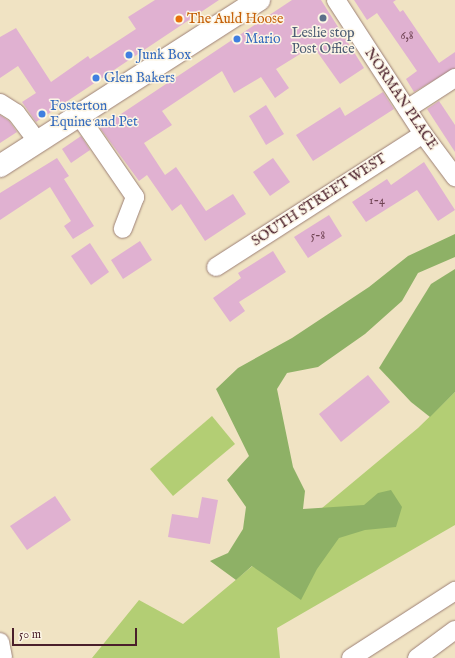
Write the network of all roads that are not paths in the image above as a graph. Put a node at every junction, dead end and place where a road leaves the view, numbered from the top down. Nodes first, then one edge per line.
1 (259, 0) edge
2 (336, 0) edge
3 (455, 78) edge
4 (0, 103) edge
5 (407, 109) junction
6 (78, 114) junction
7 (423, 134) junction
8 (37, 141) junction
9 (0, 166) edge
10 (455, 177) edge
11 (123, 229) dead end
12 (216, 267) dead end
13 (455, 591) edge
14 (455, 630) edge
15 (0, 642) edge
16 (4, 658) edge
17 (351, 658) edge
18 (417, 658) edge

1 - 6 main road
2 - 5 street, NORMAN PLACE
3 - 5 street
4 - 8 street
5 - 7 street, NORMAN PLACE
6 - 8 main road
6 - 11 street
7 - 10 street, NORMAN PLACE
7 - 12 street, SOUTH STREET WEST
8 - 9 main road
13 - 17 street
14 - 18 street
15 - 16 street

